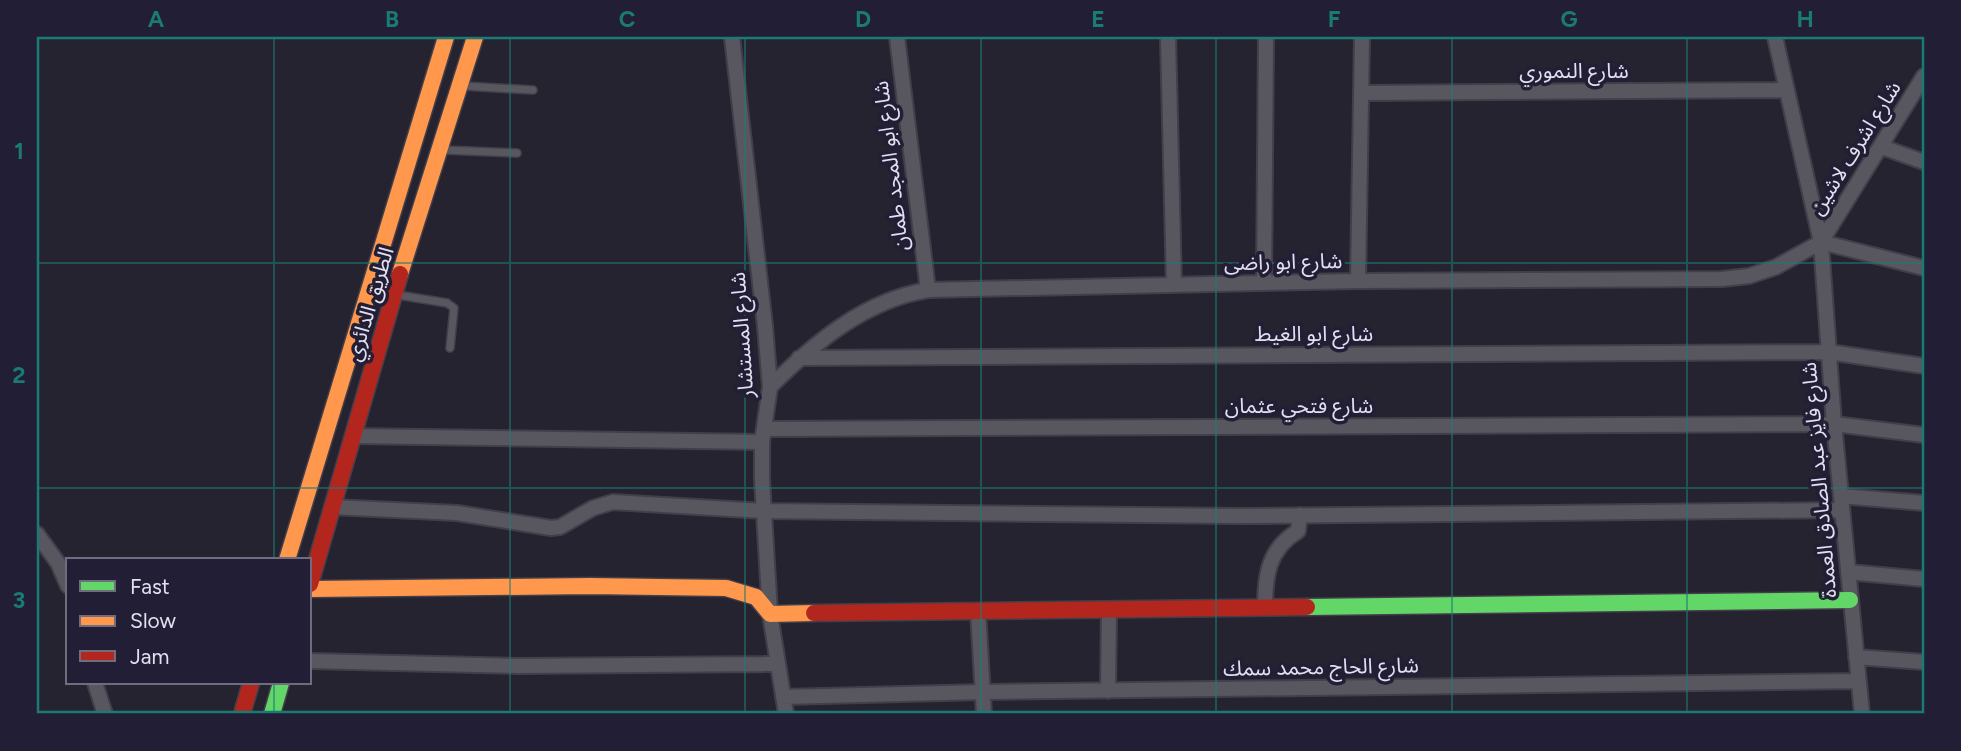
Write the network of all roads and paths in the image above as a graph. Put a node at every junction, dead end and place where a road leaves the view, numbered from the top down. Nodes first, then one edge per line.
1 (446, 37) edge
2 (475, 37) edge
3 (732, 37) edge
4 (897, 37) edge
5 (1168, 37) edge
6 (1266, 37) edge
7 (1362, 37) edge
8 (1775, 37) edge
9 (1924, 76) edge
10 (460, 86) junction
11 (533, 90) dead end
12 (1787, 90) junction
13 (1361, 93) junction
14 (1918, 99) edge
15 (1882, 147) junction
16 (440, 150) junction
17 (517, 153) dead end
18 (1924, 162) edge
19 (1821, 242) junction
20 (1924, 268) edge
21 (1358, 281) junction
22 (1264, 283) junction
23 (1174, 285) junction
24 (371, 286) junction
25 (928, 290) junction
26 (394, 294) junction
27 (450, 348) dead end
28 (1829, 352) junction
29 (799, 358) junction
30 (1924, 366) edge
31 (770, 387) junction
32 (1834, 424) junction
33 (763, 435) junction
34 (1924, 435) edge
35 (353, 436) junction
36 (1841, 503) junction
37 (1924, 503) edge
38 (332, 507) junction
39 (764, 511) junction
40 (1300, 515) junction
41 (37, 534) edge
42 (289, 558) edge
43 (1848, 572) junction
44 (312, 577) edge
45 (1924, 579) edge
46 (66, 581) edge
47 (312, 589) edge
48 (1850, 600) junction
49 (1265, 608) junction
50 (1109, 609) junction
51 (978, 611) junction
52 (770, 614) junction
53 (1856, 657) junction
54 (312, 661) edge
55 (1924, 662) edge
56 (778, 664) junction
57 (1858, 681) junction
58 (95, 684) edge
59 (251, 684) edge
60 (281, 684) edge
61 (1108, 691) junction
62 (983, 692) junction
63 (783, 697) junction
64 (105, 714) edge
65 (242, 714) edge
66 (272, 714) edge
67 (786, 714) edge
68 (984, 714) edge
69 (1862, 714) edge

1 - 24 main road, الطريق الدائري
2 - 10 main road, الطريق الدائري
3 - 31 street, شارع المستشار
4 - 25 street, شارع ابو المجد طمان
5 - 23 street
6 - 22 street
7 - 13 street
8 - 12 street, شارع فايز عبد الصادق العمدة
9 - 14 street, شارع اشرف لاشين
10 - 11 lane
10 - 16 main road, الطريق الدائري
12 - 13 street, شارع النموري
12 - 19 street, شارع فايز عبد الصادق العمدة
13 - 21 street
14 - 15 street, شارع اشرف لاشين
15 - 18 street
15 - 19 street, شارع اشرف لاشين
16 - 17 lane
16 - 26 main road, الطريق الدائري
19 - 20 street
19 - 21 street, شارع ابو راضى
19 - 28 street, شارع فايز عبد الصادق العمدة
21 - 22 street, شارع ابو راضى
22 - 23 street, شارع ابو راضى
23 - 25 street, شارع ابو راضى
24 - 26 main road
24 - 42 main road, الطريق الدائري
25 - 29 street, شارع ابو راضى
26 - 27 lane
26 - 35 main road, الطريق الدائري
28 - 29 street, شارع ابو الغيط
28 - 30 street, شارع ابو الغيط
28 - 32 street, شارع فايز عبد الصادق العمدة
29 - 31 street, شارع ابو راضى
31 - 33 street, شارع المستشار
32 - 33 street, شارع فتحي عثمان
32 - 34 street, شارع فتحي عثمان
32 - 36 street, شارع فايز عبد الصادق العمدة
33 - 35 street, شارع فتحي عثمان
33 - 39 street, شارع المستشار
35 - 38 main road, الطريق الدائري
36 - 37 street
36 - 40 street
36 - 43 street, شارع فايز عبد الصادق العمدة
38 - 39 street
38 - 44 main road, الطريق الدائري
39 - 40 street
39 - 52 street, شارع المستشار
40 - 49 street
41 - 46 street
43 - 45 street
43 - 48 street, شارع فايز عبد الصادق العمدة
47 - 52 main road
48 - 49 main road
48 - 53 street, شارع فايز عبد الصادق العمدة
49 - 50 main road
50 - 51 main road
50 - 61 street
51 - 52 main road
51 - 62 street
52 - 56 street, شارع المستشار
53 - 55 street
53 - 57 street, شارع فايز عبد الصادق العمدة
54 - 56 street
56 - 63 street, شارع المستشار
57 - 61 street, شارع الحاج محمد سمك
57 - 69 street, شارع فايز عبد الصادق العمدة
58 - 64 street
59 - 65 main road
60 - 66 main road
61 - 62 street, شارع الحاج محمد سمك
62 - 63 street, شارع الحاج محمد سمك
62 - 68 street
63 - 67 street, شارع المستشار

